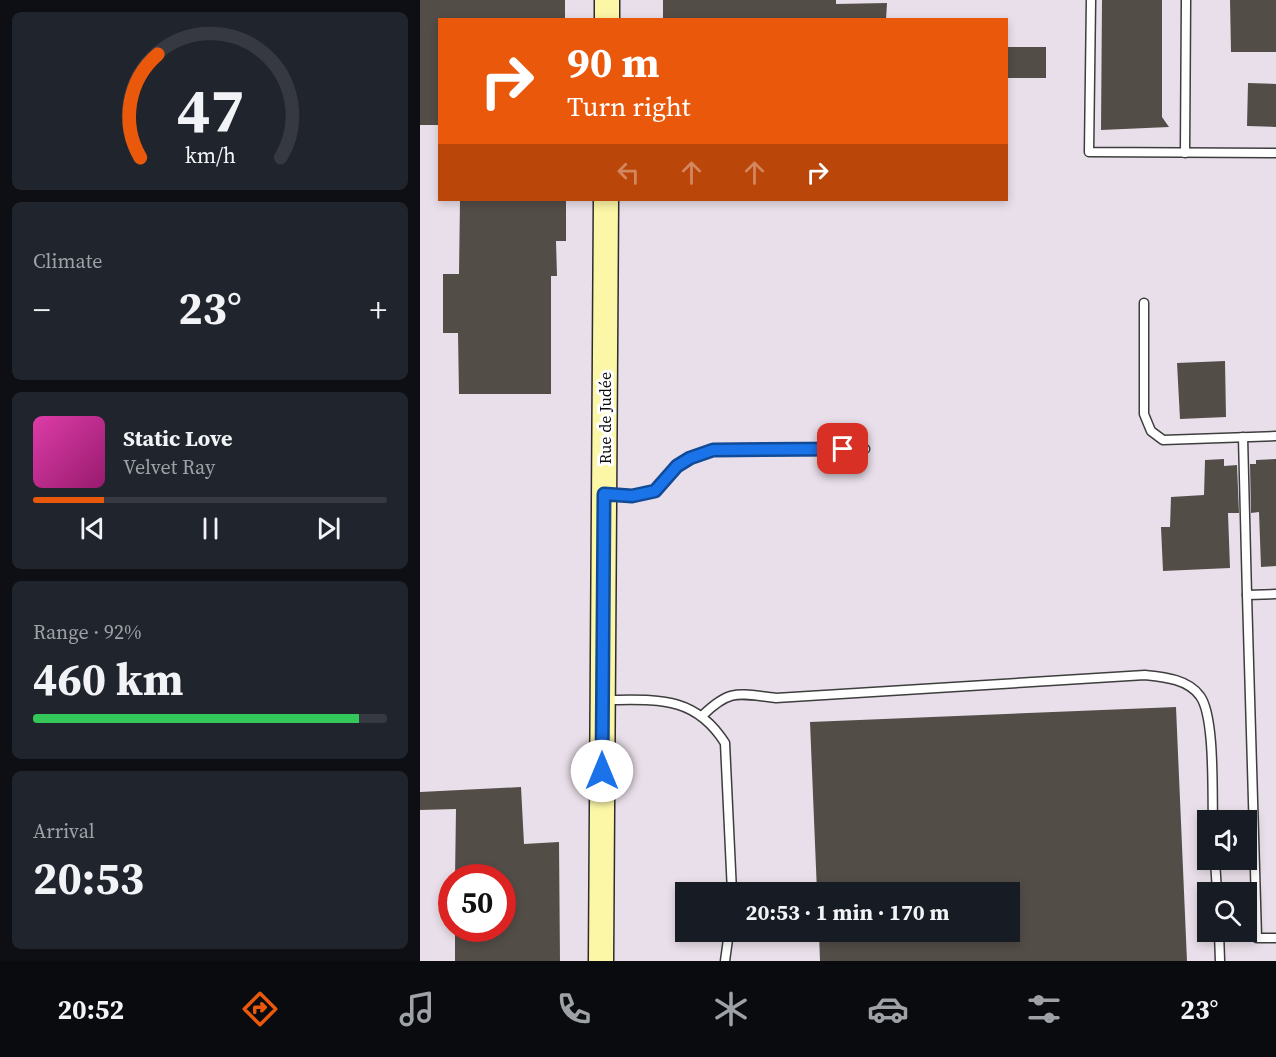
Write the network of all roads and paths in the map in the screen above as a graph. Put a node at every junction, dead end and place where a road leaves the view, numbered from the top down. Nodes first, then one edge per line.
1 (607, 0) edge
2 (1091, 0) edge
3 (1186, 0) edge
4 (607, 18) edge
5 (1185, 153) junction
6 (1276, 153) edge
7 (606, 201) edge
8 (1144, 303) dead end
9 (1276, 436) edge
10 (1243, 437) junction
11 (865, 449) dead end
12 (604, 494) junction
13 (1276, 594) edge
14 (1247, 595) junction
15 (603, 700) junction
16 (704, 716) junction
17 (1213, 810) edge
18 (732, 882) edge
19 (1276, 938) edge
20 (728, 942) edge
21 (1219, 942) edge
22 (601, 961) edge
23 (725, 961) edge
24 (1220, 961) edge

1 - 4 main road
2 - 5 lane
3 - 5 lane
5 - 6 lane
7 - 12 main road, Rue de Judée
8 - 10 lane
9 - 10 lane
10 - 14 lane
11 - 12 lane
12 - 15 main road, Rue de Judée
13 - 14 lane
14 - 19 lane
15 - 16 lane
15 - 22 main road, Rue de Judée
16 - 17 lane
16 - 18 lane
20 - 23 lane
21 - 24 lane

